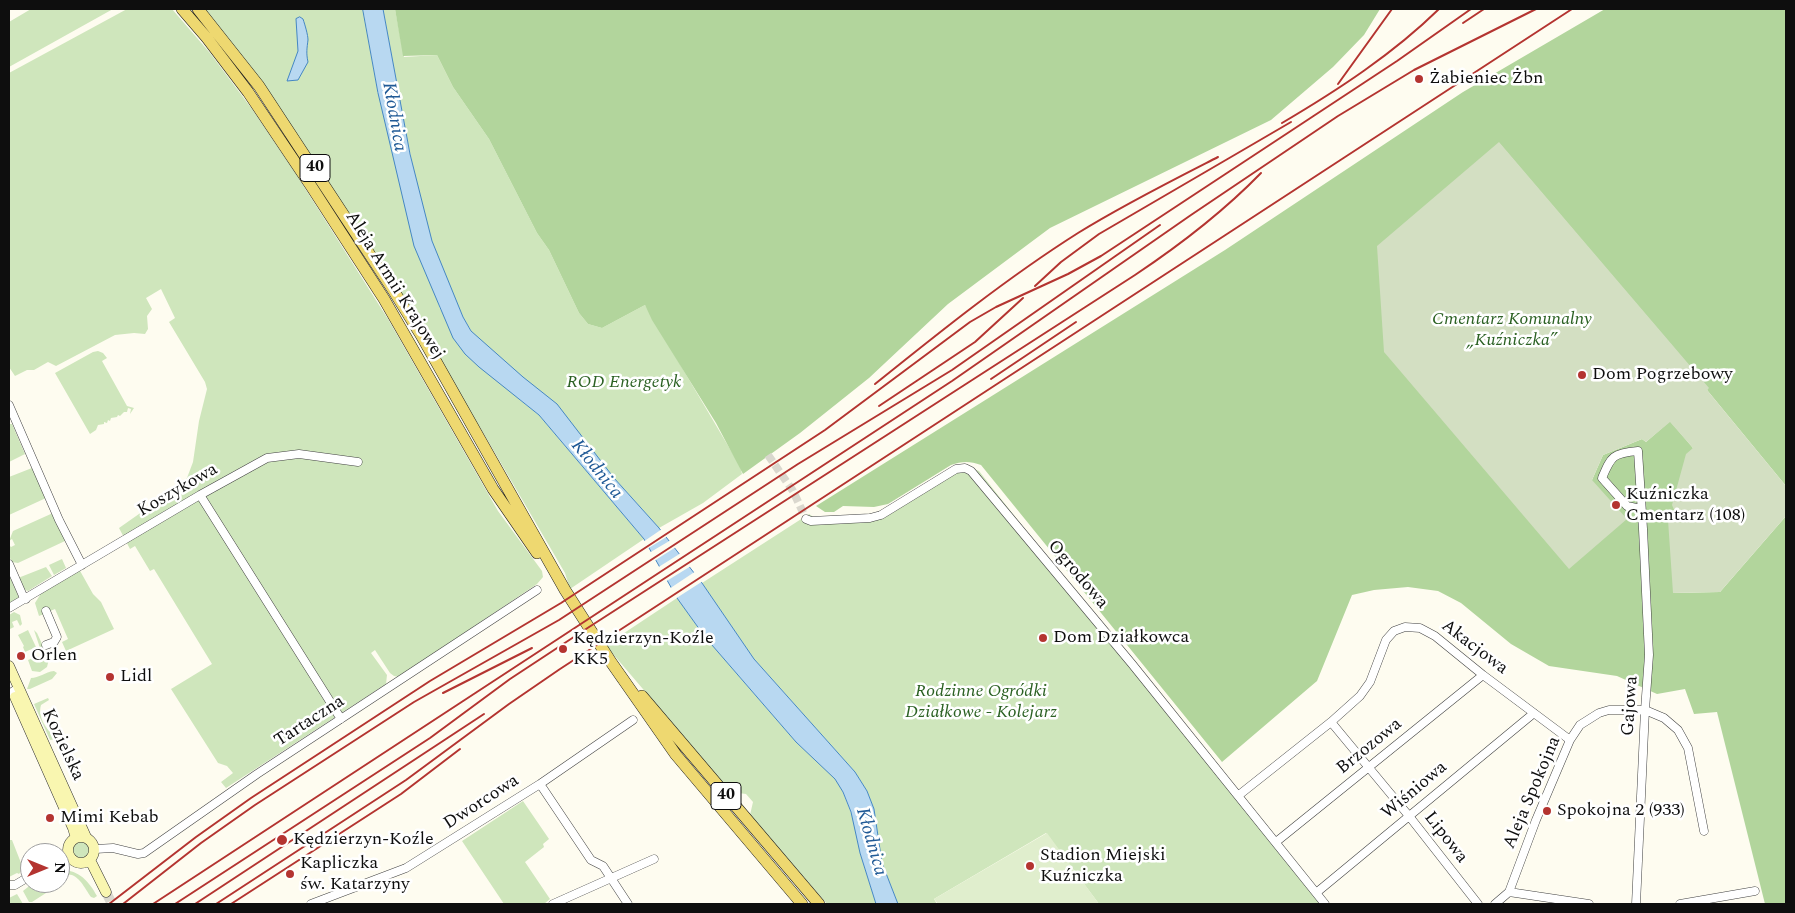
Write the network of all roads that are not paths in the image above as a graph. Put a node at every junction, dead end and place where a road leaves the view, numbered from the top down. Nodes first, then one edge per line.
1 (182, 9) edge
2 (198, 9) edge
3 (9, 405) edge
4 (358, 462) dead end
5 (200, 495) junction
6 (1641, 509) junction
7 (808, 520) dead end
8 (9, 564) edge
9 (82, 564) junction
10 (537, 590) dead end
11 (565, 590) junction
12 (26, 599) junction
13 (9, 608) edge
14 (46, 611) dead end
15 (46, 645) dead end
16 (601, 647) junction
17 (9, 666) edge
18 (1483, 675) junction
19 (12, 689) edge
20 (1644, 710) junction
21 (1534, 712) junction
22 (341, 720) junction
23 (633, 720) dead end
24 (1331, 722) junction
25 (1570, 740) junction
26 (1370, 767) junction
27 (540, 784) junction
28 (1239, 795) junction
29 (1409, 816) junction
30 (1704, 831) dead end
31 (81, 837) junction
32 (1276, 842) junction
33 (70, 845) edge
34 (95, 849) junction
35 (70, 859) edge
36 (654, 859) dead end
37 (90, 860) junction
38 (612, 878) junction
39 (1755, 891) dead end
40 (106, 892) tunnel mouth
41 (1509, 892) junction
42 (1316, 893) junction
43 (311, 904) edge
44 (552, 904) edge
45 (628, 904) edge
46 (802, 904) edge
47 (819, 904) edge
48 (1325, 904) edge
49 (1478, 904) edge
50 (1494, 904) edge
51 (1589, 904) edge
52 (1636, 904) edge
53 (1680, 904) edge

1 - 11 main road, Aleja Armii Krajowej / 40
2 - 11 main road, Aleja Armii Krajowej / 40
3 - 9 street
4 - 5 street, Koszykowa
5 - 9 street, Koszykowa
5 - 22 street
6 - 6 street, Gajowa
6 - 20 street, Gajowa
7 - 28 street, Ogrodowa
8 - 12 street
9 - 12 street, Koszykowa
10 - 22 street, Tartaczna
11 - 16 main road, Aleja Armii Krajowej / 40
12 - 13 street, Koszykowa
14 - 15 street
16 - 46 main road, Aleja Armii Krajowej / 40
16 - 47 main road, Aleja Armii Krajowej / 40
17 - 19 main road, Kozielska
18 - 21 street, Akacjowa
18 - 24 street, Akacjowa
18 - 26 street, Brzozowa
19 - 31 main road, Kozielska
20 - 25 street, Aleja Spokojna
20 - 30 street
20 - 52 street, Gajowa
21 - 25 street, Akacjowa
21 - 29 street, Wiśniowa
22 - 34 street, Tartaczna
23 - 27 street, Dworcowa
24 - 26 street, Lipowa
24 - 28 street, Akacjowa
25 - 41 street, Aleja Spokojna
26 - 29 street, Lipowa
26 - 32 street, Brzozowa
27 - 38 street
27 - 43 street, Dworcowa
28 - 32 street, Ogrodowa
29 - 42 street, Wiśniowa
29 - 49 street, Lipowa
31 - 33 main road
31 - 34 main road
32 - 42 street, Ogrodowa
34 - 37 main road
35 - 37 main road
36 - 38 street
37 - 40 main road
38 - 44 street
38 - 45 street
39 - 53 street
41 - 50 street
41 - 51 street
42 - 48 street, Ogrodowa

